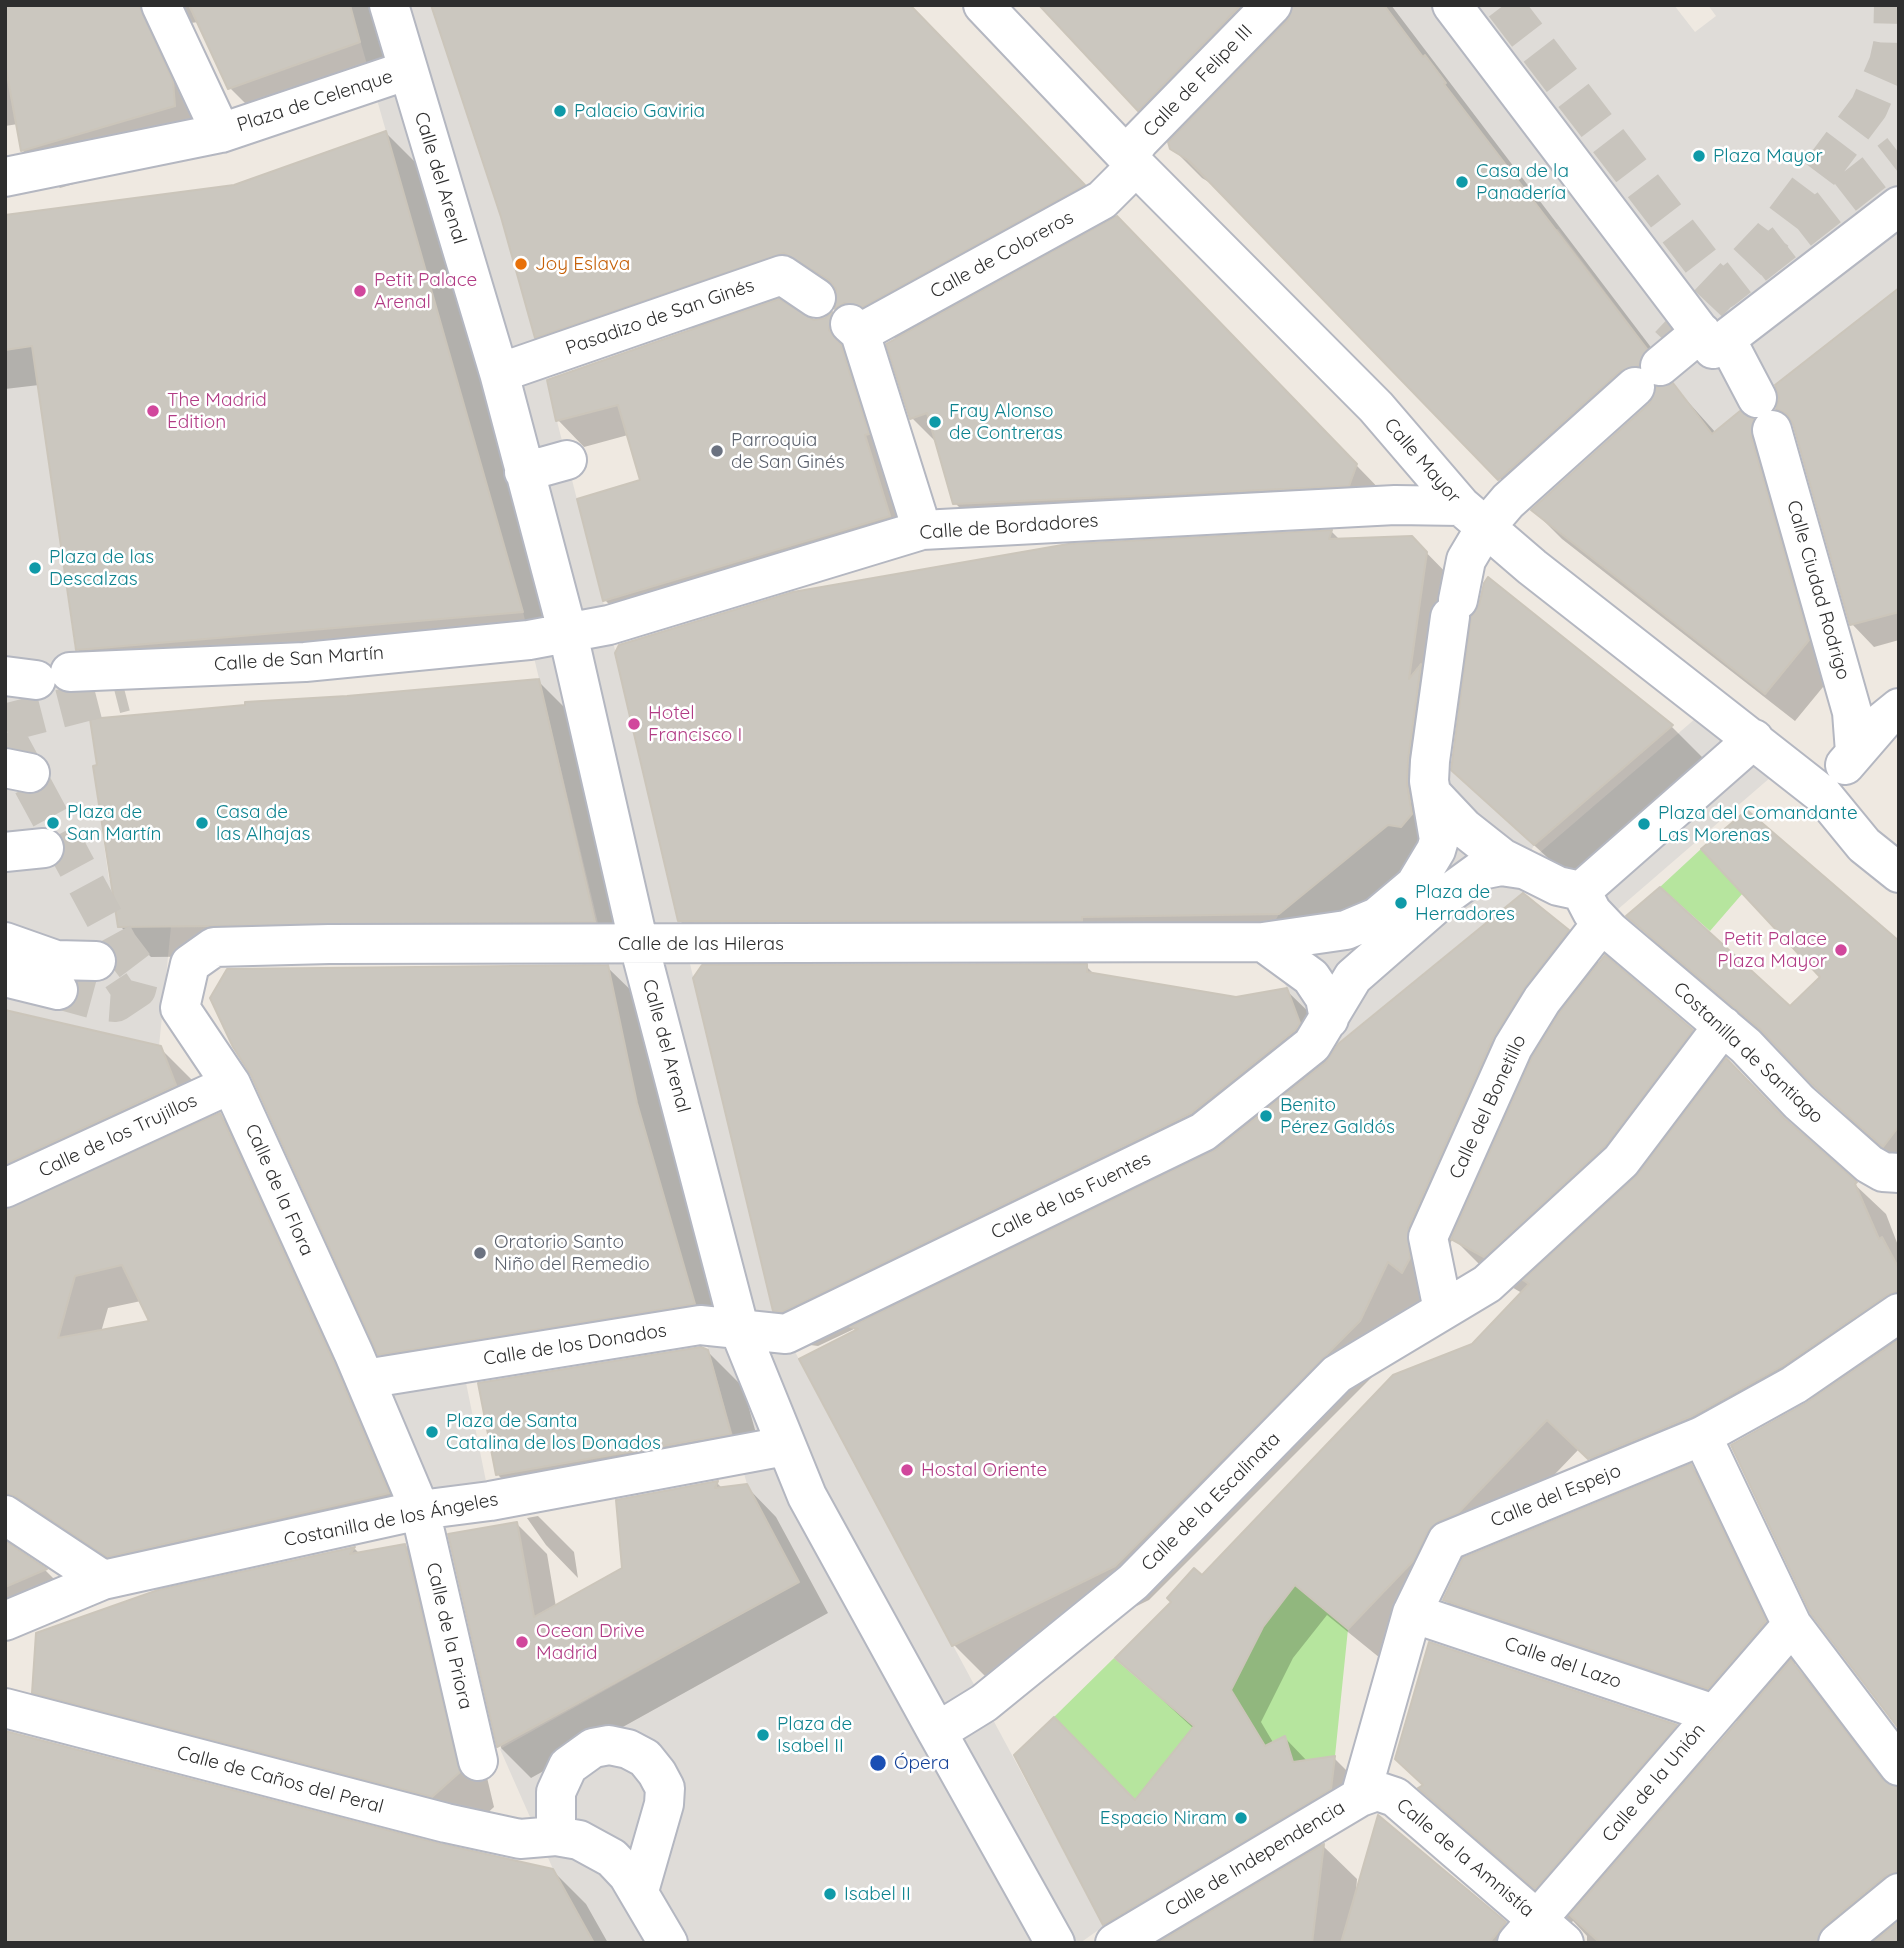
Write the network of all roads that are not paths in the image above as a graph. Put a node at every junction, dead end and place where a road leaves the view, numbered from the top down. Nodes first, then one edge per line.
1 (160, 5) edge
2 (983, 5) edge
3 (1272, 5) edge
4 (1452, 5) edge
5 (396, 9) edge
6 (408, 70) junction
7 (221, 133) junction
8 (1133, 163) junction
9 (5, 177) edge
10 (1899, 206) edge
11 (816, 298) dead end
12 (1714, 335) junction
13 (499, 373) junction
14 (566, 460) dead end
15 (524, 472) junction
16 (1473, 517) junction
17 (922, 530) junction
18 (568, 634) junction
19 (529, 640) joint
20 (305, 662) junction
21 (37, 676) edge
22 (125, 692) tunnel mouth
23 (1899, 708) edge
24 (1754, 739) junction
25 (1855, 752) junction
26 (1431, 793) junction
27 (1823, 795) junction
28 (44, 848) dead end
29 (5, 852) edge
30 (1521, 869) junction
31 (1899, 873) edge
32 (1581, 891) junction
33 (1602, 923) junction
34 (5, 942) edge
35 (1263, 942) junction
36 (639, 945) junction
37 (96, 961) dead end
38 (5, 977) edge
39 (58, 990) tunnel mouth
40 (180, 1008) joint
41 (1329, 1019) junction
42 (1723, 1026) junction
43 (231, 1084) junction
44 (1899, 1172) edge
45 (5, 1188) edge
46 (1444, 1310) junction
47 (1899, 1313) edge
48 (740, 1331) junction
49 (786, 1334) joint
50 (365, 1379) junction
51 (1702, 1436) junction
52 (785, 1446) junction
53 (420, 1510) junction
54 (5, 1515) edge
55 (103, 1580) junction
56 (1412, 1613) junction
57 (5, 1621) edge
58 (1792, 1625) junction
59 (5, 1708) edge
60 (1714, 1714) junction
61 (937, 1732) junction
62 (478, 1761) dead end
63 (1899, 1766) edge
64 (1360, 1797) junction
65 (556, 1836) junction
66 (639, 1891) junction
67 (1899, 1893) edge
68 (1540, 1935) edge
69 (668, 1943) edge
70 (1055, 1943) edge
71 (1115, 1943) edge
72 (1838, 1943) edge

1 - 7 street
2 - 8 street, Calle Mayor
3 - 8 street, Calle de Felipe III
4 - 12 street, Calle Ciudad Rodrigo
5 - 6 street, Calle del Arenal
6 - 7 street, Plaza de Celenque
6 - 13 street, Calle del Arenal
7 - 9 street, Plaza de Celenque
8 - 16 street, Calle Mayor
8 - 17 street, Calle de Coloreros
10 - 12 street
11 - 13 street, Pasadizo de San Ginés
12 - 16 street
12 - 25 street, Calle Ciudad Rodrigo
13 - 15 street, Calle del Arenal
14 - 15 street
15 - 18 street, Calle del Arenal
16 - 17 street, Calle de Bordadores
16 - 24 street, Calle Mayor
16 - 26 street
17 - 18 street, Calle de Bordadores
18 - 19 street, Calle de Bordadores
18 - 36 street, Calle del Arenal
19 - 20 street, Calle de San Martín
20 - 21 street, Calle de San Martín
20 - 22 street
23 - 25 street
24 - 27 street, Calle Mayor
24 - 32 street
25 - 27 street
26 - 30 street
26 - 35 street
27 - 31 street, Calle Mayor
28 - 29 street
30 - 32 street
30 - 41 street
32 - 33 street
33 - 42 street, Costanilla de Santiago
33 - 46 street, Calle del Bonetillo
34 - 37 street
35 - 36 street, Calle de las Hileras
35 - 41 street
36 - 40 street, Calle de las Hileras
36 - 48 street, Calle del Arenal
38 - 39 street
40 - 43 street, Calle de la Flora
41 - 49 street, Calle de las Fuentes
42 - 44 street, Costanilla de Santiago
42 - 46 street, Calle de la Escalinata
43 - 45 street, Calle de los Trujillos
43 - 50 street, Calle de la Flora
46 - 61 street, Calle de la Escalinata
47 - 51 street, Calle del Espejo
48 - 49 street, Calle de los Donados
48 - 50 street, Calle de los Donados
48 - 52 street, Calle del Arenal
50 - 53 street
51 - 56 street, Calle del Espejo
51 - 58 street
52 - 53 street, Costanilla de los Ángeles
52 - 61 street, Calle del Arenal
53 - 55 street, Costanilla de los Ángeles
53 - 62 street, Calle de la Priora
54 - 55 street
55 - 57 street, Costanilla de los Ángeles
56 - 60 street, Calle del Lazo
56 - 64 street, Calle del Espejo
58 - 60 street, Calle de la Unión
58 - 63 street
59 - 65 street, Calle de Caños del Peral
60 - 68 street, Calle de la Unión
61 - 70 street
64 - 68 street, Calle de la Amnistía
64 - 71 street, Calle de Independencia
65 - 66 street
65 - 66 street
66 - 69 street
67 - 72 street

